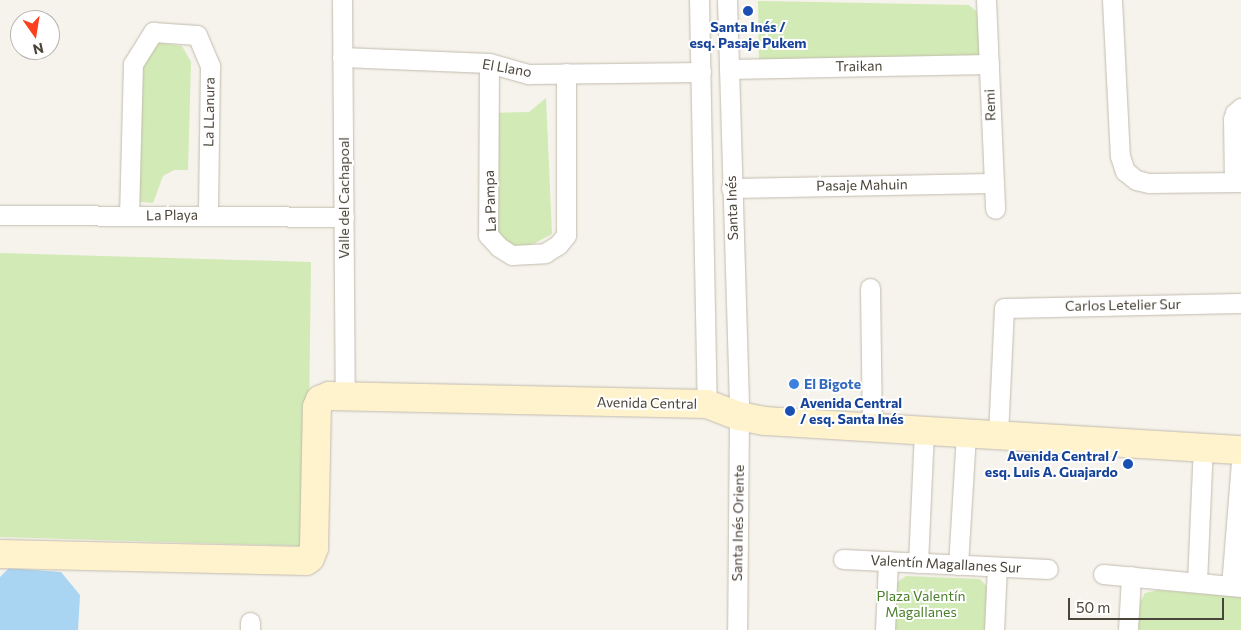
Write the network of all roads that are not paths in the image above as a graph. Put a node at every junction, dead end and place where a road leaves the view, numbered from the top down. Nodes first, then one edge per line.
1 (342, 0) edge
2 (699, 0) edge
3 (727, 0) edge
4 (986, 0) edge
5 (1112, 0) edge
6 (342, 57) junction
7 (489, 63) junction
8 (989, 64) junction
9 (728, 69) junction
10 (701, 72) junction
11 (566, 73) junction
12 (1241, 108) edge
13 (1237, 182) edge
14 (993, 183) junction
15 (731, 188) junction
16 (994, 210) dead end
17 (0, 215) edge
18 (208, 215) junction
19 (129, 216) junction
20 (344, 217) junction
21 (870, 288) dead end
22 (1241, 303) edge
23 (333, 398) junction
24 (707, 404) junction
25 (740, 416) junction
26 (872, 428) junction
27 (924, 431) junction
28 (966, 433) junction
29 (998, 434) junction
30 (1203, 447) junction
31 (1241, 450) edge
32 (1241, 463) edge
33 (0, 554) edge
34 (843, 559) dead end
35 (888, 561) junction
36 (918, 562) junction
37 (958, 565) junction
38 (997, 567) junction
39 (1048, 569) dead end
40 (1103, 574) dead end
41 (1131, 576) junction
42 (1197, 582) junction
43 (1236, 586) edge
44 (737, 630) edge
45 (886, 630) edge
46 (994, 630) edge
47 (1128, 630) edge

1 - 6 street, Valle del Cachapoal
2 - 10 street, Santa Inés
3 - 9 street, Santa Inés
4 - 8 street, Remi
5 - 13 street
6 - 7 street, El Llano
6 - 20 street, Valle del Cachapoal
7 - 11 street, El Llano
7 - 11 street, La Pampa
8 - 9 street, Traikan
8 - 14 street, Remi
9 - 15 street, Santa Inés
10 - 11 street, El Llano
10 - 24 street, Santa Inés
12 - 13 street
14 - 15 street, Pasaje Mahuin
14 - 16 street, Remi
15 - 25 street, Santa Inés
17 - 19 street, La Playa
18 - 19 street, La Playa
18 - 19 street, La LLanura
18 - 20 street, La Playa
20 - 23 street, Valle del Cachapoal
21 - 26 street
22 - 29 street, Carlos Letelier Sur
23 - 24 street, Avenida Central
23 - 33 street
24 - 25 street, Avenida Central
25 - 26 street, Avenida Central
25 - 44 street, Santa Inés Oriente
26 - 27 street, Avenida Central
27 - 28 street, Avenida Central
27 - 36 street
28 - 29 street, Avenida Central
28 - 37 street
29 - 30 street, Avenida Central
30 - 31 street, Avenida Central
30 - 42 street
32 - 43 street
34 - 35 street, Valentín Magallanes Sur
35 - 36 street, Valentín Magallanes Sur
35 - 45 street
36 - 37 street, Valentín Magallanes Sur
37 - 38 street, Valentín Magallanes Sur
38 - 39 street, Valentín Magallanes Sur
38 - 46 street
40 - 41 street
41 - 42 street
41 - 47 street
42 - 43 street

